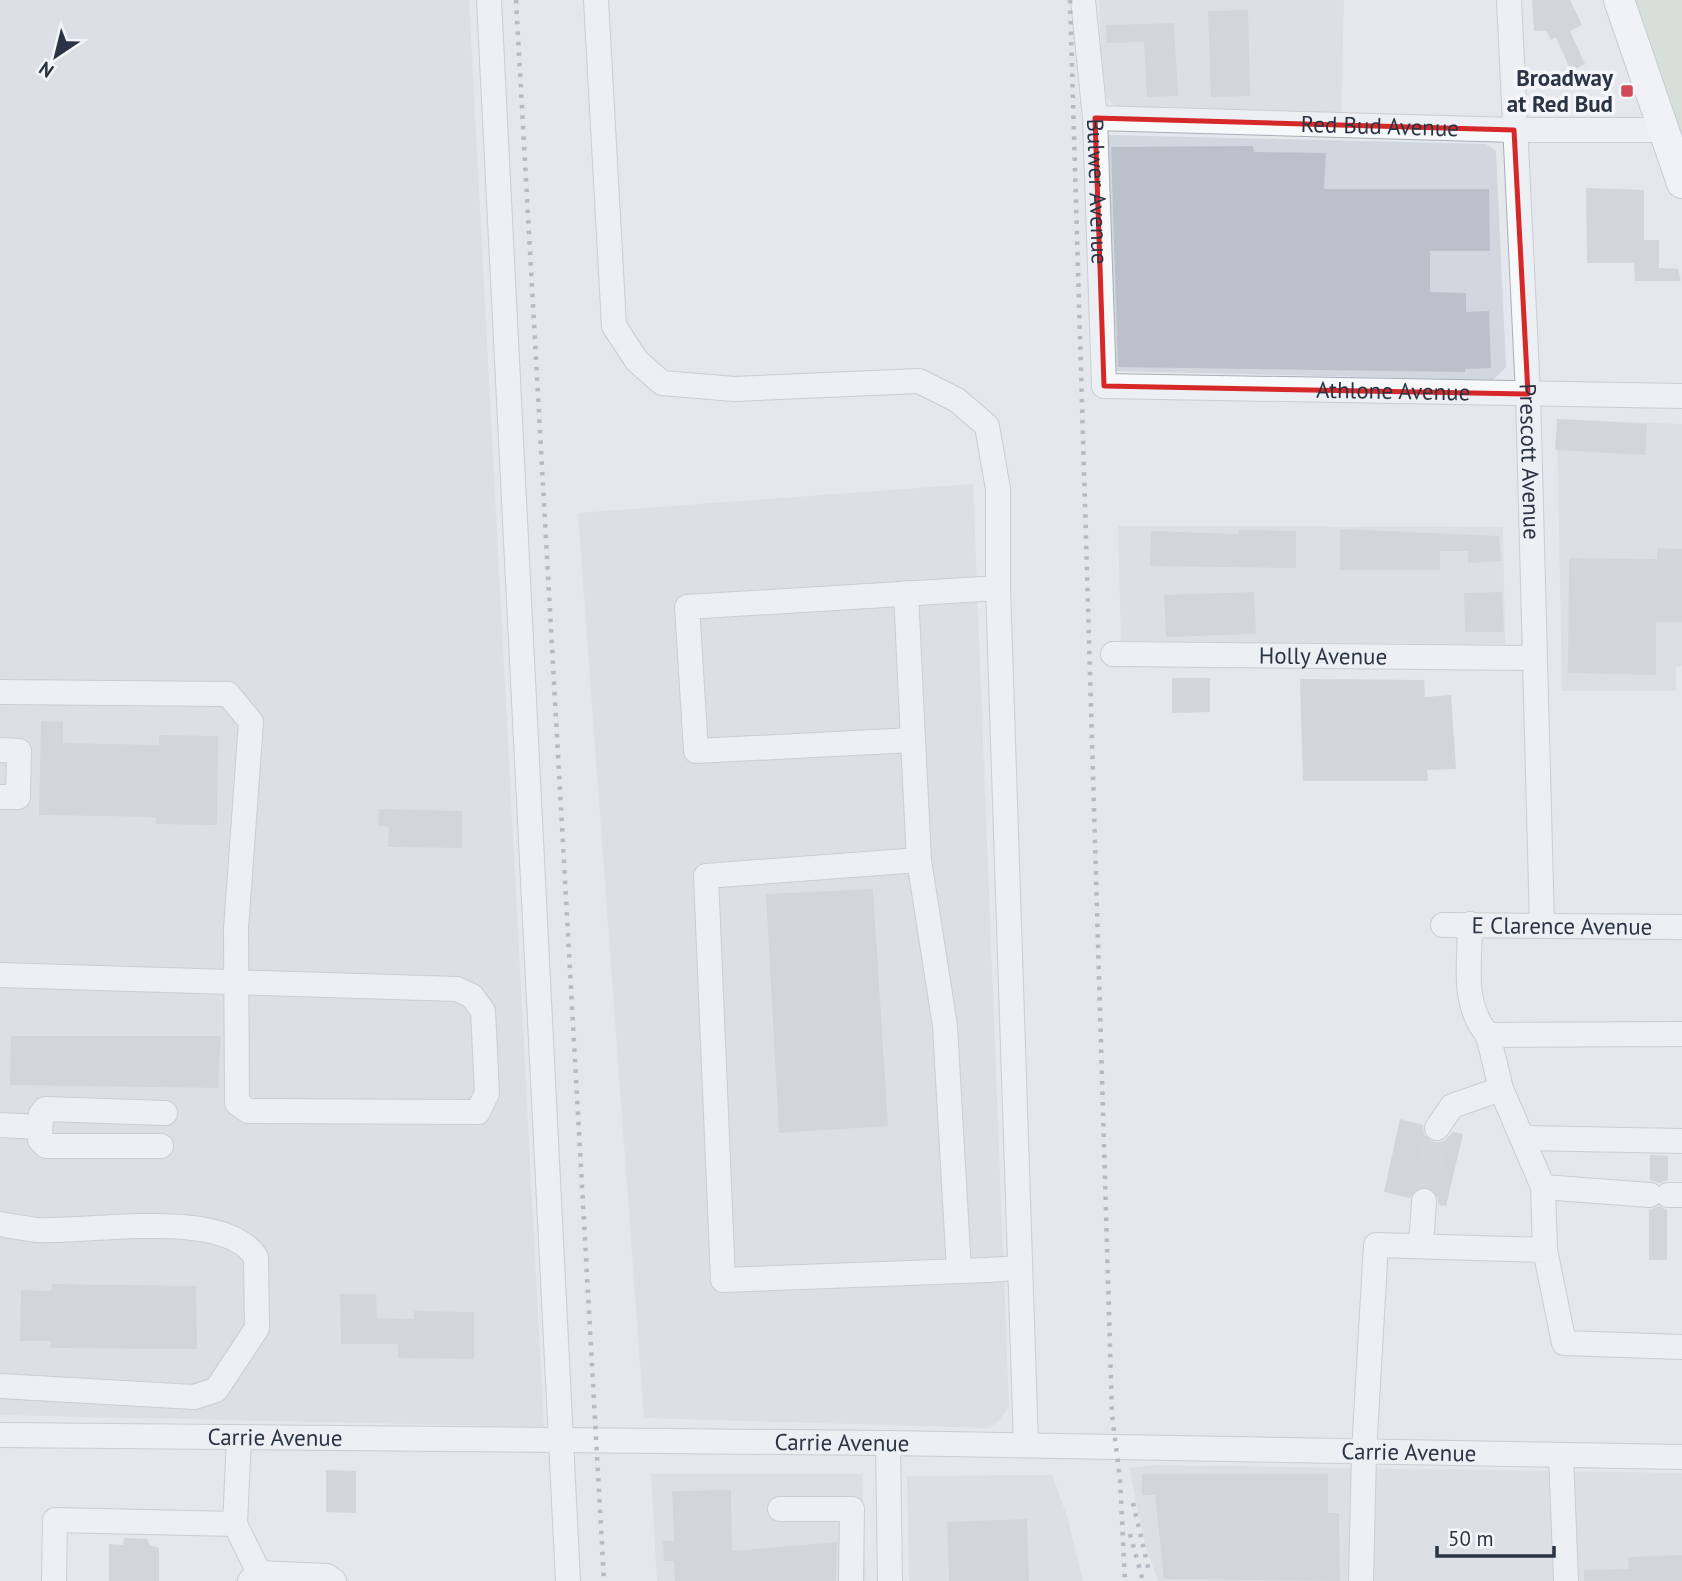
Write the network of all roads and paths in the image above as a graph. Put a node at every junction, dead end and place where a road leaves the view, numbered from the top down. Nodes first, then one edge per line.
1 (489, 0) edge
2 (596, 0) edge
3 (1083, 0) edge
4 (1509, 0) edge
5 (1619, 0) edge
6 (1095, 118) junction
7 (1514, 130) junction
8 (1664, 130) junction
9 (1682, 183) edge
10 (1104, 386) joint
11 (1528, 394) junction
12 (1682, 396) edge
13 (998, 588) junction
14 (906, 593) junction
15 (1113, 654) dead end
16 (1534, 659) junction
17 (0, 692) edge
18 (913, 740) junction
19 (0, 750) edge
20 (0, 797) edge
21 (919, 860) junction
22 (1470, 924) junction
23 (1443, 925) dead end
24 (1542, 925) junction
25 (1682, 927) edge
26 (0, 975) edge
27 (236, 982) junction
28 (1682, 1034) edge
29 (1488, 1035) junction
30 (1501, 1089) junction
31 (165, 1113) dead end
32 (0, 1125) edge
33 (40, 1127) junction
34 (1437, 1128) tunnel mouth
35 (1523, 1138) junction
36 (1682, 1141) edge
37 (160, 1146) dead end
38 (1543, 1187) junction
39 (1666, 1195) edge
40 (1424, 1202) tunnel mouth
41 (0, 1224) edge
42 (1421, 1246) junction
43 (1545, 1250) junction
44 (1019, 1268) junction
45 (959, 1271) junction
46 (1682, 1347) edge
47 (0, 1386) edge
48 (0, 1435) edge
49 (239, 1438) junction
50 (561, 1442) junction
51 (888, 1443) junction
52 (1026, 1445) junction
53 (1364, 1452) junction
54 (1561, 1455) junction
55 (1682, 1457) edge
56 (780, 1509) dead end
57 (235, 1524) junction
58 (256, 1578) edge
59 (54, 1581) edge
60 (334, 1581) edge
61 (568, 1581) edge
62 (851, 1581) edge
63 (890, 1581) edge
64 (1361, 1581) edge
65 (1566, 1581) edge

1 - 50 street
2 - 13 street
3 - 6 street, Bulwer Avenue
4 - 7 street, Prescott Avenue
5 - 8 main road
6 - 7 street, Red Bud Avenue
6 - 10 street, Bulwer Avenue
7 - 8 street, Red Bud Avenue
7 - 11 street, Prescott Avenue
8 - 9 main road
10 - 11 street, Athlone Avenue
11 - 12 street, Athlone Avenue
11 - 16 street, Prescott Avenue
13 - 14 street
13 - 44 street
14 - 18 street
14 - 18 street
15 - 16 street, Holly Avenue
16 - 24 street, Prescott Avenue
17 - 27 street
18 - 21 street
19 - 20 street
21 - 45 street
21 - 45 street
22 - 23 street, E Clarence Avenue
22 - 24 street, E Clarence Avenue
22 - 29 street
24 - 25 street, E Clarence Avenue
26 - 27 street
27 - 27 street
28 - 29 street
29 - 30 street
30 - 34 street
30 - 35 street
31 - 33 street
32 - 33 street
33 - 37 street
35 - 36 street
35 - 38 street
38 - 39 street
38 - 43 street
40 - 42 street
41 - 47 street
42 - 43 street
42 - 53 street
43 - 46 street
44 - 45 street
44 - 52 street
48 - 49 street, Carrie Avenue
49 - 50 street, Carrie Avenue
49 - 57 street
50 - 51 street, Carrie Avenue
50 - 61 street
51 - 52 street, Carrie Avenue
51 - 63 street
52 - 53 street, Carrie Avenue
53 - 54 street, Carrie Avenue
53 - 64 street
54 - 55 street, Carrie Avenue
54 - 65 street
56 - 62 street
57 - 58 street
57 - 59 street
58 - 60 street

